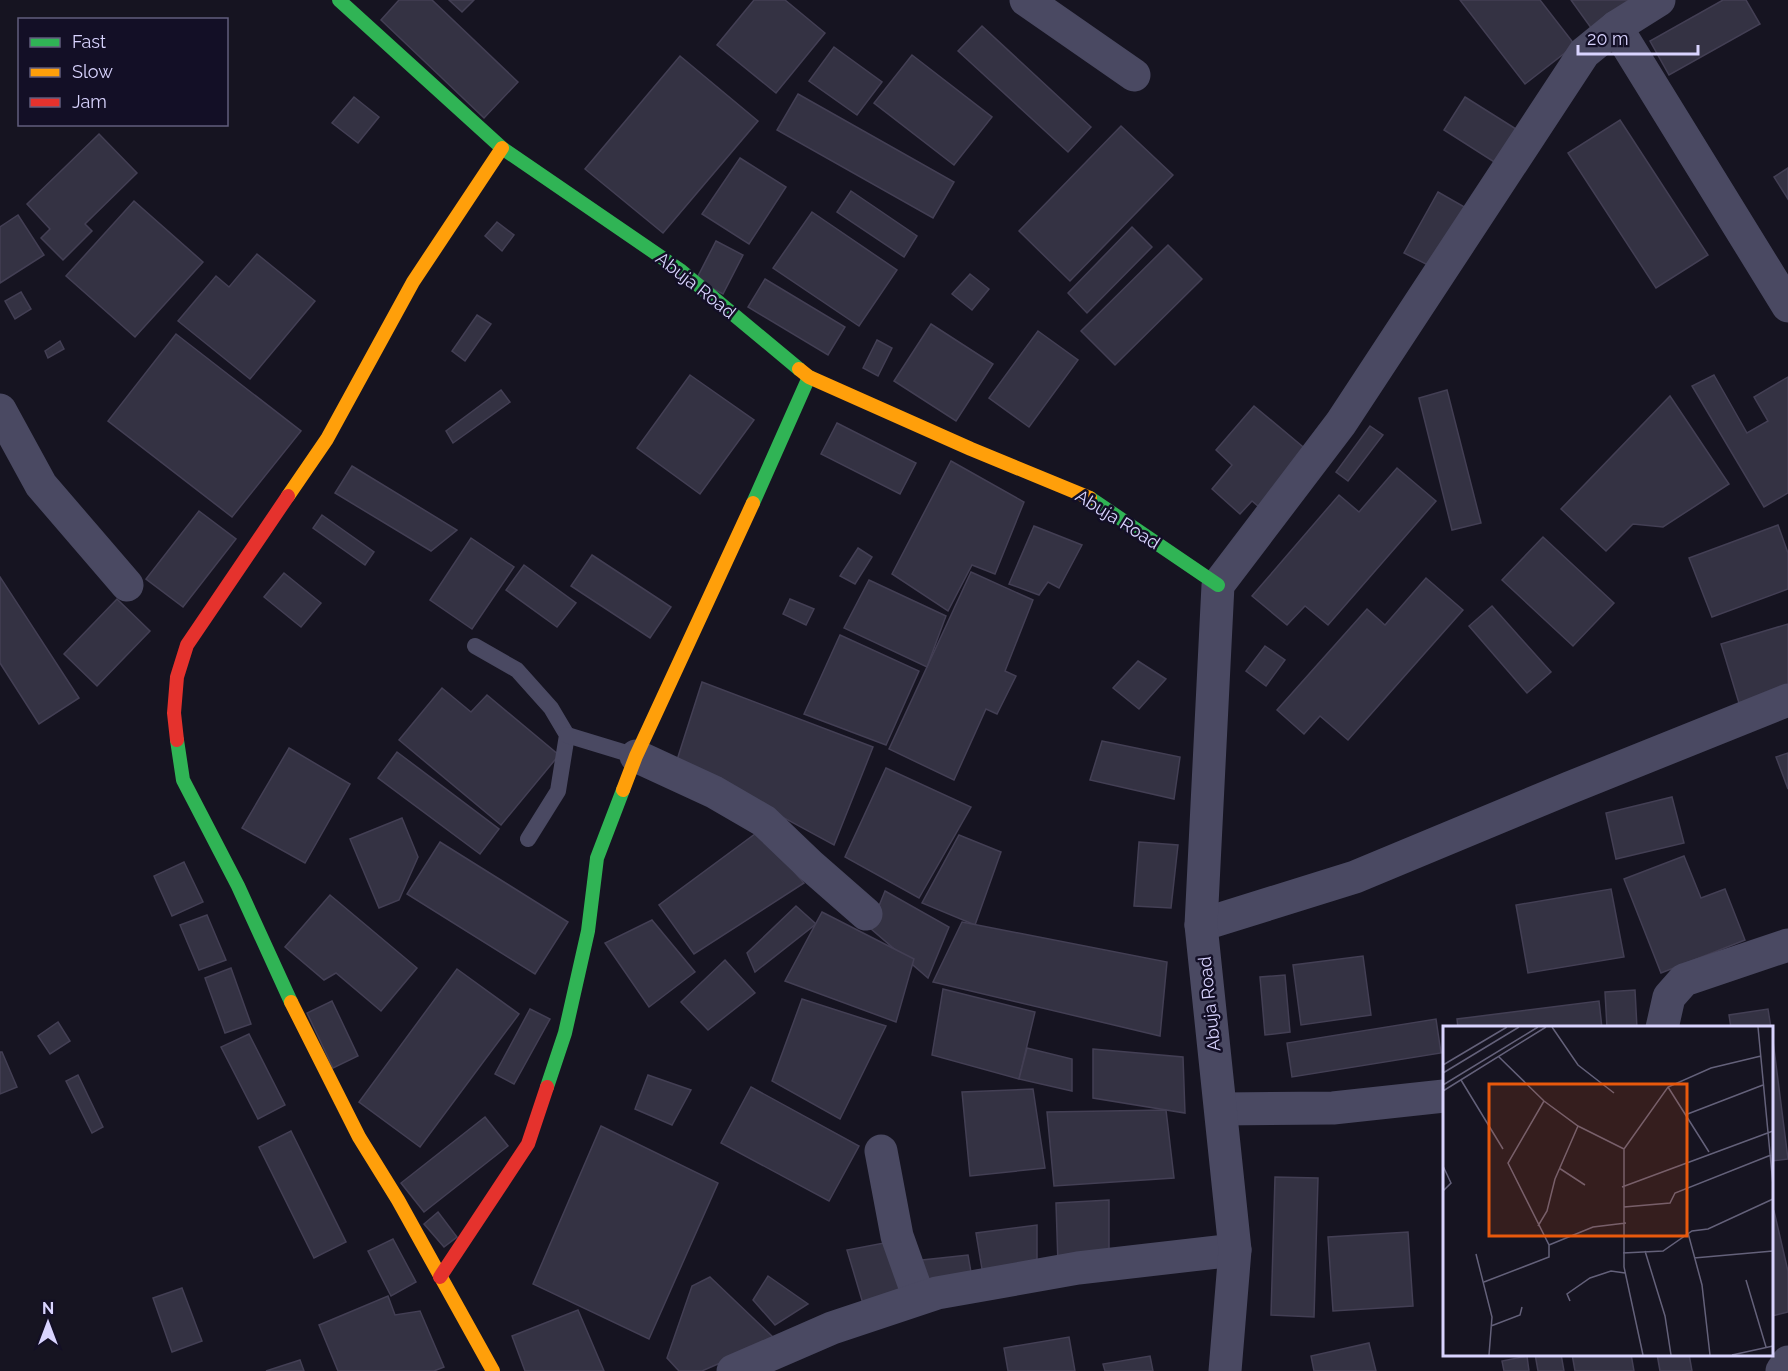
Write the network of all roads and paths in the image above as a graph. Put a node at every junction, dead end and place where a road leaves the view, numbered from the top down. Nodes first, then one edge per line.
1 (339, 0) edge
2 (1026, 0) edge
3 (1659, 0) edge
4 (1616, 27) junction
5 (1134, 75) dead end
6 (502, 148) junction
7 (1783, 286) edge
8 (809, 376) junction
9 (0, 410) edge
10 (127, 585) dead end
11 (1218, 585) junction
12 (475, 646) dead end
13 (1788, 700) edge
14 (567, 735) junction
15 (636, 756) junction
16 (528, 839) dead end
17 (866, 914) dead end
18 (1201, 926) junction
19 (1788, 945) edge
20 (1662, 1026) edge
21 (1443, 1096) edge
22 (1221, 1109) junction
23 (881, 1151) dead end
24 (1235, 1250) junction
25 (440, 1277) junction
26 (919, 1298) junction
27 (1788, 1362) edge
28 (493, 1371) edge
29 (733, 1371) edge
30 (1225, 1371) edge
31 (1782, 1371) edge

1 - 6 street, Abuja Road
2 - 5 street
3 - 4 street
4 - 7 street
4 - 11 street
6 - 8 street, Abuja Road
6 - 25 street
8 - 11 street, Abuja Road
8 - 15 street
9 - 10 street
11 - 18 street, Abuja Road
12 - 14 lane
13 - 18 street
14 - 15 lane
14 - 16 lane
15 - 17 street
15 - 25 street
18 - 22 street, Abuja Road
19 - 20 street
21 - 22 street
22 - 24 street, Abuja Road
23 - 26 street
24 - 26 street
24 - 30 street, Abuja Road
25 - 28 street
26 - 29 street
27 - 31 street

